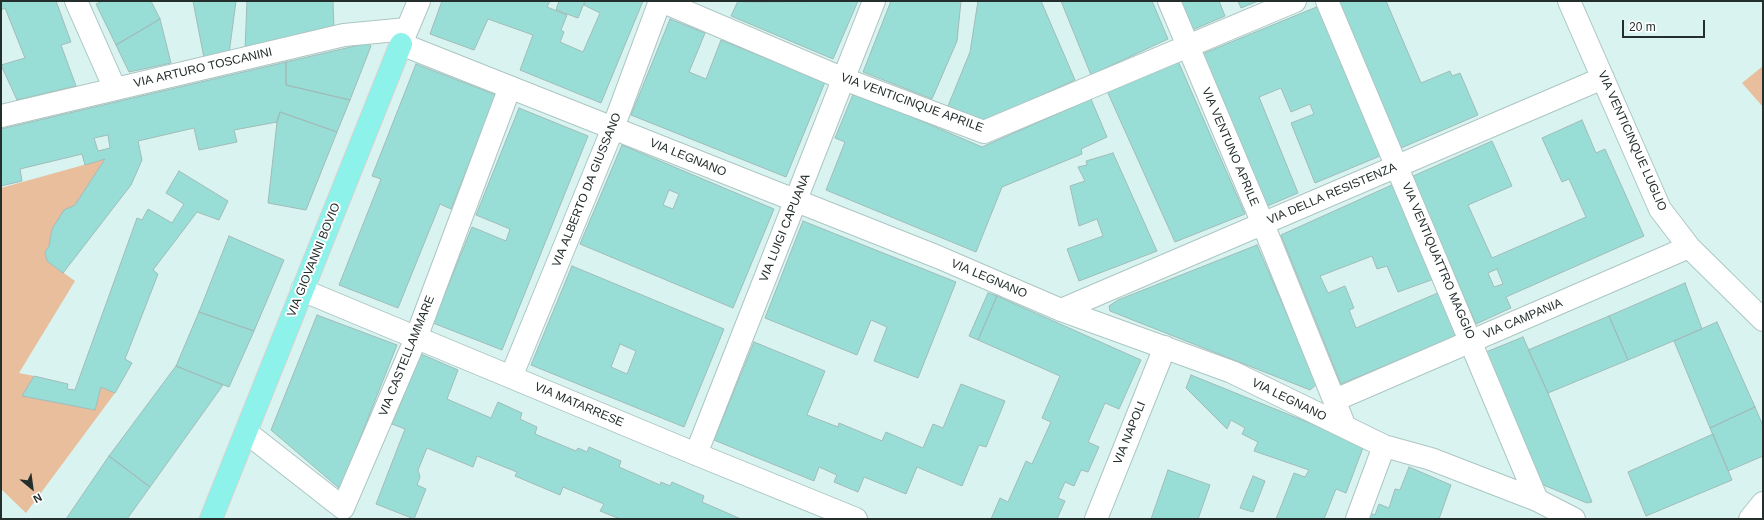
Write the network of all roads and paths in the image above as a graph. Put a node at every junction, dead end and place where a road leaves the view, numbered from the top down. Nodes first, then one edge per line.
1 (76, 1) edge
2 (418, 1) edge
3 (660, 1) edge
4 (874, 1) edge
5 (1169, 1) edge
6 (1295, 1) edge
7 (1327, 1) edge
8 (1569, 1) edge
9 (404, 37) junction
10 (1187, 47) junction
11 (1603, 78) junction
12 (844, 79) junction
13 (510, 87) junction
14 (115, 89) junction
15 (2, 112) edge
16 (613, 128) junction
17 (1398, 167) junction
18 (795, 200) junction
19 (1263, 224) junction
20 (1689, 247) junction
21 (302, 290) junction
22 (1061, 310) junction
23 (1763, 320) edge
24 (416, 338) junction
25 (1472, 341) junction
26 (1165, 347) junction
27 (511, 377) junction
28 (1335, 400) junction
29 (1345, 427) junction
30 (246, 432) junction
31 (1384, 446) junction
32 (696, 454) junction
33 (1537, 500) junction
34 (1763, 503) edge
35 (211, 519) edge
36 (856, 519) edge
37 (1096, 519) edge
38 (1357, 519) edge
39 (1574, 519) edge
40 (1750, 519) edge

1 - 14 street
2 - 9 street, VIA GIOVANNI BOVIO
3 - 12 street, VIA VENTICINQUE APRILE
3 - 16 street, VIA ALBERTO DA GIUSSANO
4 - 12 street, VIA LUIGI CAPUANA
5 - 10 street, VIA VENTUNO APRILE
6 - 10 street, VIA VENTICINQUE APRILE
7 - 17 street, VIA VENTIQUATTRO MAGGIO
8 - 11 street, VIA VENTICINQUE LUGLIO
9 - 13 street, VIA LEGNANO
9 - 14 street, VIA ARTURO TOSCANINI
9 - 21 main road, VIA GIOVANNI BOVIO
10 - 12 street, VIA VENTICINQUE APRILE
10 - 19 street, VIA VENTUNO APRILE
11 - 17 street, VIA DELLA RESISTENZA
11 - 20 street, VIA VENTICINQUE LUGLIO
12 - 18 street, VIA LUIGI CAPUANA
13 - 16 street, VIA LEGNANO
13 - 24 street, VIA CASTELLAMMARE
14 - 15 street, VIA ARTURO TOSCANINI
16 - 18 street, VIA LEGNANO
16 - 27 street, VIA ALBERTO DA GIUSSANO
17 - 19 street, VIA DELLA RESISTENZA
17 - 25 street, VIA VENTIQUATTRO MAGGIO
18 - 22 street, VIA LEGNANO
18 - 32 street, VIA LUIGI CAPUANA
19 - 22 street, VIA DELLA RESISTENZA
19 - 28 street, VIA VENTUNO APRILE
20 - 23 street, VIA VENTICINQUE LUGLIO
20 - 25 street, VIA CAMPANIA
21 - 24 street, VIA MATARRESE
21 - 30 main road, VIA GIOVANNI BOVIO
22 - 26 street, VIA LEGNANO
24 - 27 street, VIA MATARRESE
24 - 30 street, VIA CASTELLAMMARE
25 - 28 street, VIA CAMPANIA
25 - 33 street, VIA VENTIQUATTRO MAGGIO
26 - 29 street, VIA LEGNANO
26 - 37 street, VIA NAPOLI
27 - 32 street, VIA MATARRESE
28 - 29 street, VIA VENTUNO APRILE
29 - 31 street, VIA LEGNANO
30 - 35 main road, VIA GIOVANNI BOVIO
31 - 33 street, VIA LEGNANO
31 - 38 street
32 - 36 street, VIA MATARRESE
33 - 39 street, VIA LEGNANO
34 - 40 street

